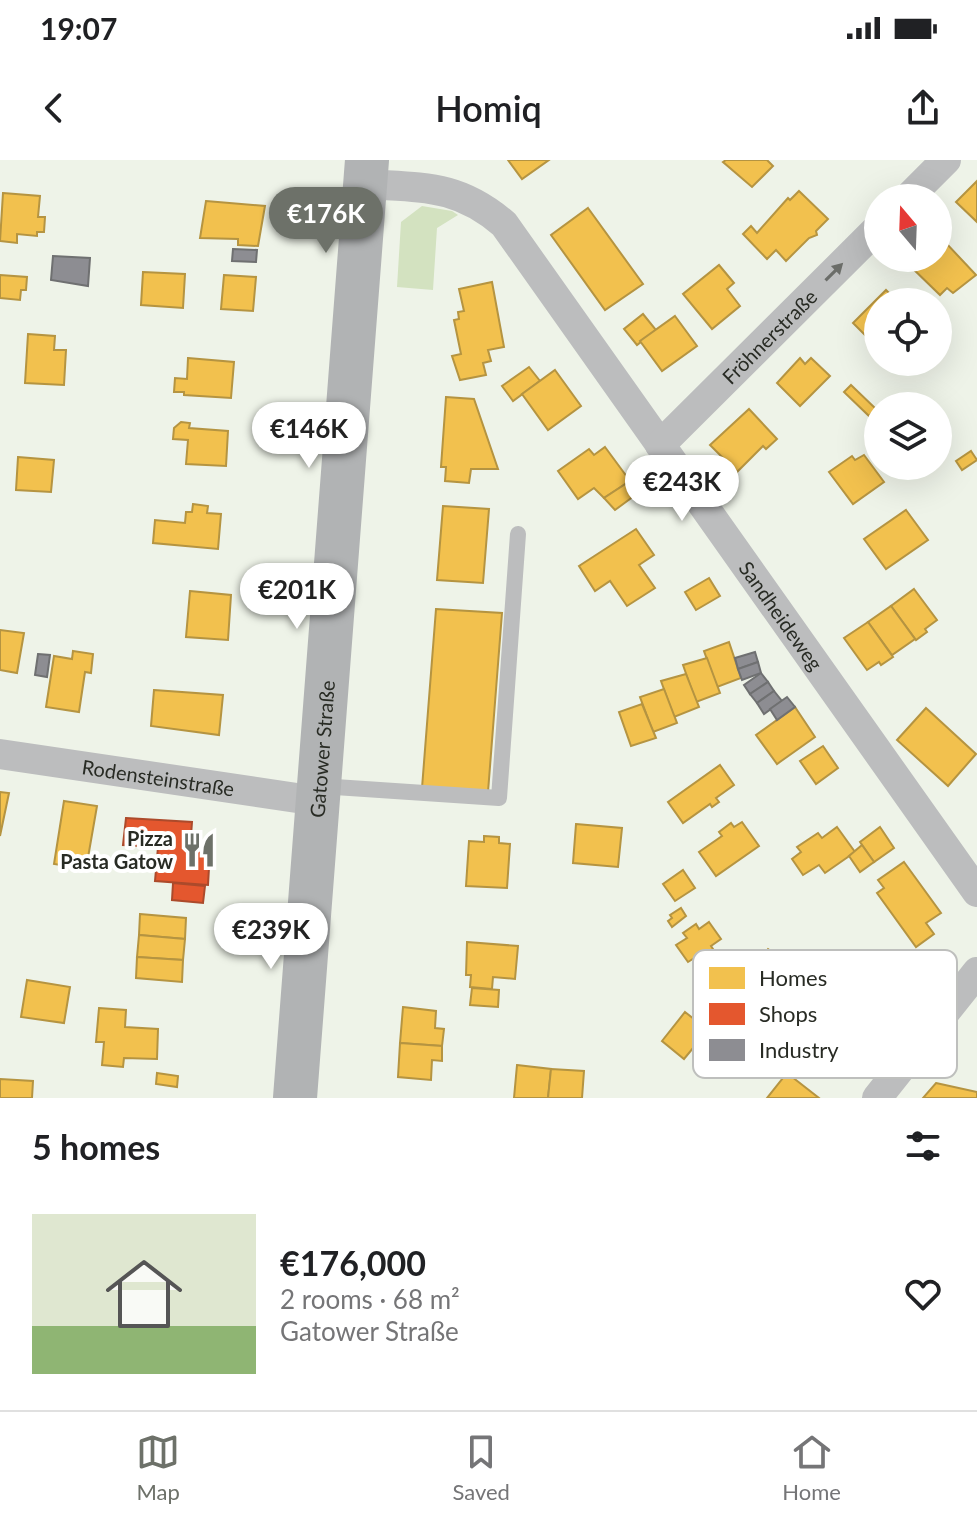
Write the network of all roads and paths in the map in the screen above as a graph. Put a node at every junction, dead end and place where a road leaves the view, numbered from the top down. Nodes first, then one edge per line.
1 (946, 160) edge
2 (366, 172) edge
3 (922, 184) edge
4 (864, 242) edge
5 (660, 445) junction
6 (518, 534) dead end
7 (0, 754) edge
8 (318, 794) junction
9 (977, 892) edge
10 (977, 972) edge
11 (957, 997) edge
12 (893, 1078) edge
13 (295, 1098) edge
14 (877, 1098) edge

1 - 3 street
2 - 5 street, Sandheideweg
2 - 8 main road, Gatower Straße
5 -> 4 street, Fröhnerstraße
5 - 9 street, Sandheideweg
6 - 8 lane
7 - 8 street, Rodensteinstraße
8 - 13 main road, Gatower Straße
10 - 11 street
12 - 14 street

